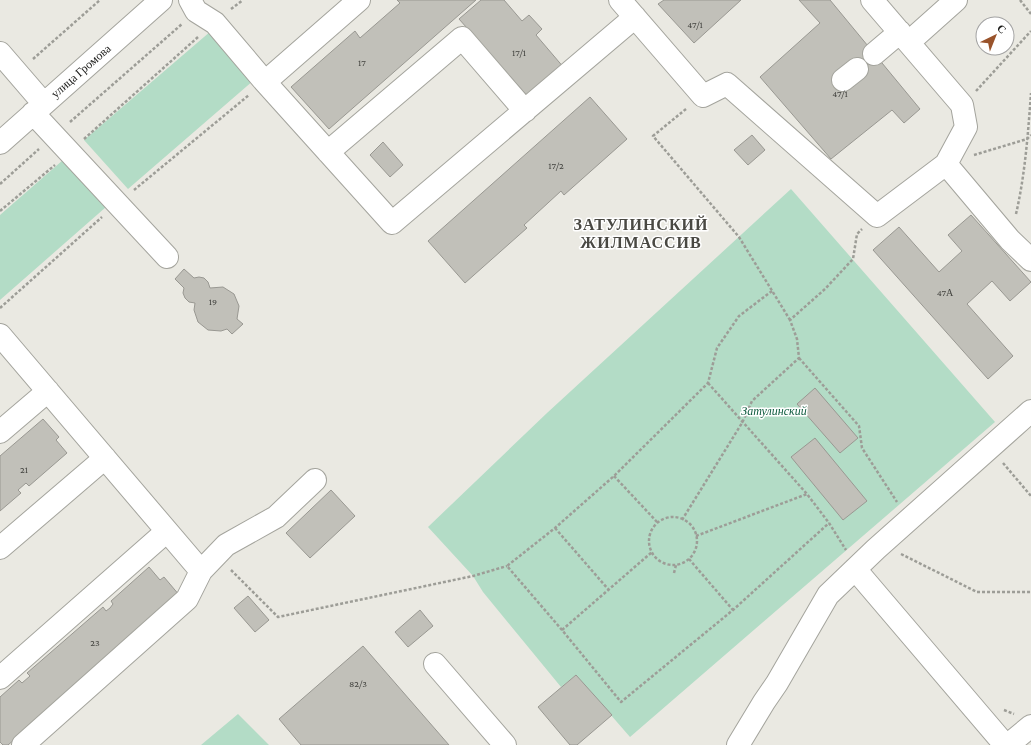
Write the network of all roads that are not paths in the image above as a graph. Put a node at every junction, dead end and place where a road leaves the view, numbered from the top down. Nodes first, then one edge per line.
1 (161, 0) edge
2 (359, 0) edge
3 (620, 0) edge
4 (872, 0) edge
5 (956, 0) edge
6 (193, 6) edge
7 (635, 17) junction
8 (905, 37) junction
9 (0, 53) edge
10 (874, 54) dead end
11 (265, 82) junction
12 (39, 108) junction
13 (524, 111) junction
14 (0, 143) edge
15 (328, 152) junction
16 (946, 164) junction
17 (167, 257) dead end
18 (1031, 260) edge
19 (0, 335) edge
20 (48, 391) junction
21 (1031, 411) edge
22 (0, 432) edge
23 (105, 458) junction
24 (315, 480) dead end
25 (167, 531) junction
26 (0, 548) edge
27 (855, 569) junction
28 (201, 571) junction
29 (435, 664) dead end
30 (0, 678) edge
31 (1031, 726) edge
32 (23, 745) edge
33 (505, 745) edge
34 (738, 745) edge
35 (1007, 745) edge

1 - 12 street, улица Громова
2 - 11 street
3 - 7 street
4 - 8 street
5 - 8 street
6 - 11 street
7 - 13 street
7 - 16 street
8 - 10 street
8 - 16 street
9 - 12 street
11 - 15 street
12 - 14 street, улица Громова
12 - 17 street
13 - 15 street
13 - 15 street
16 - 18 street
19 - 20 street
20 - 22 street
20 - 23 street
21 - 27 street
23 - 25 street
23 - 26 street
24 - 28 street
25 - 28 street
25 - 30 street
27 - 34 street
27 - 35 street
28 - 32 street
29 - 33 street
31 - 35 street

